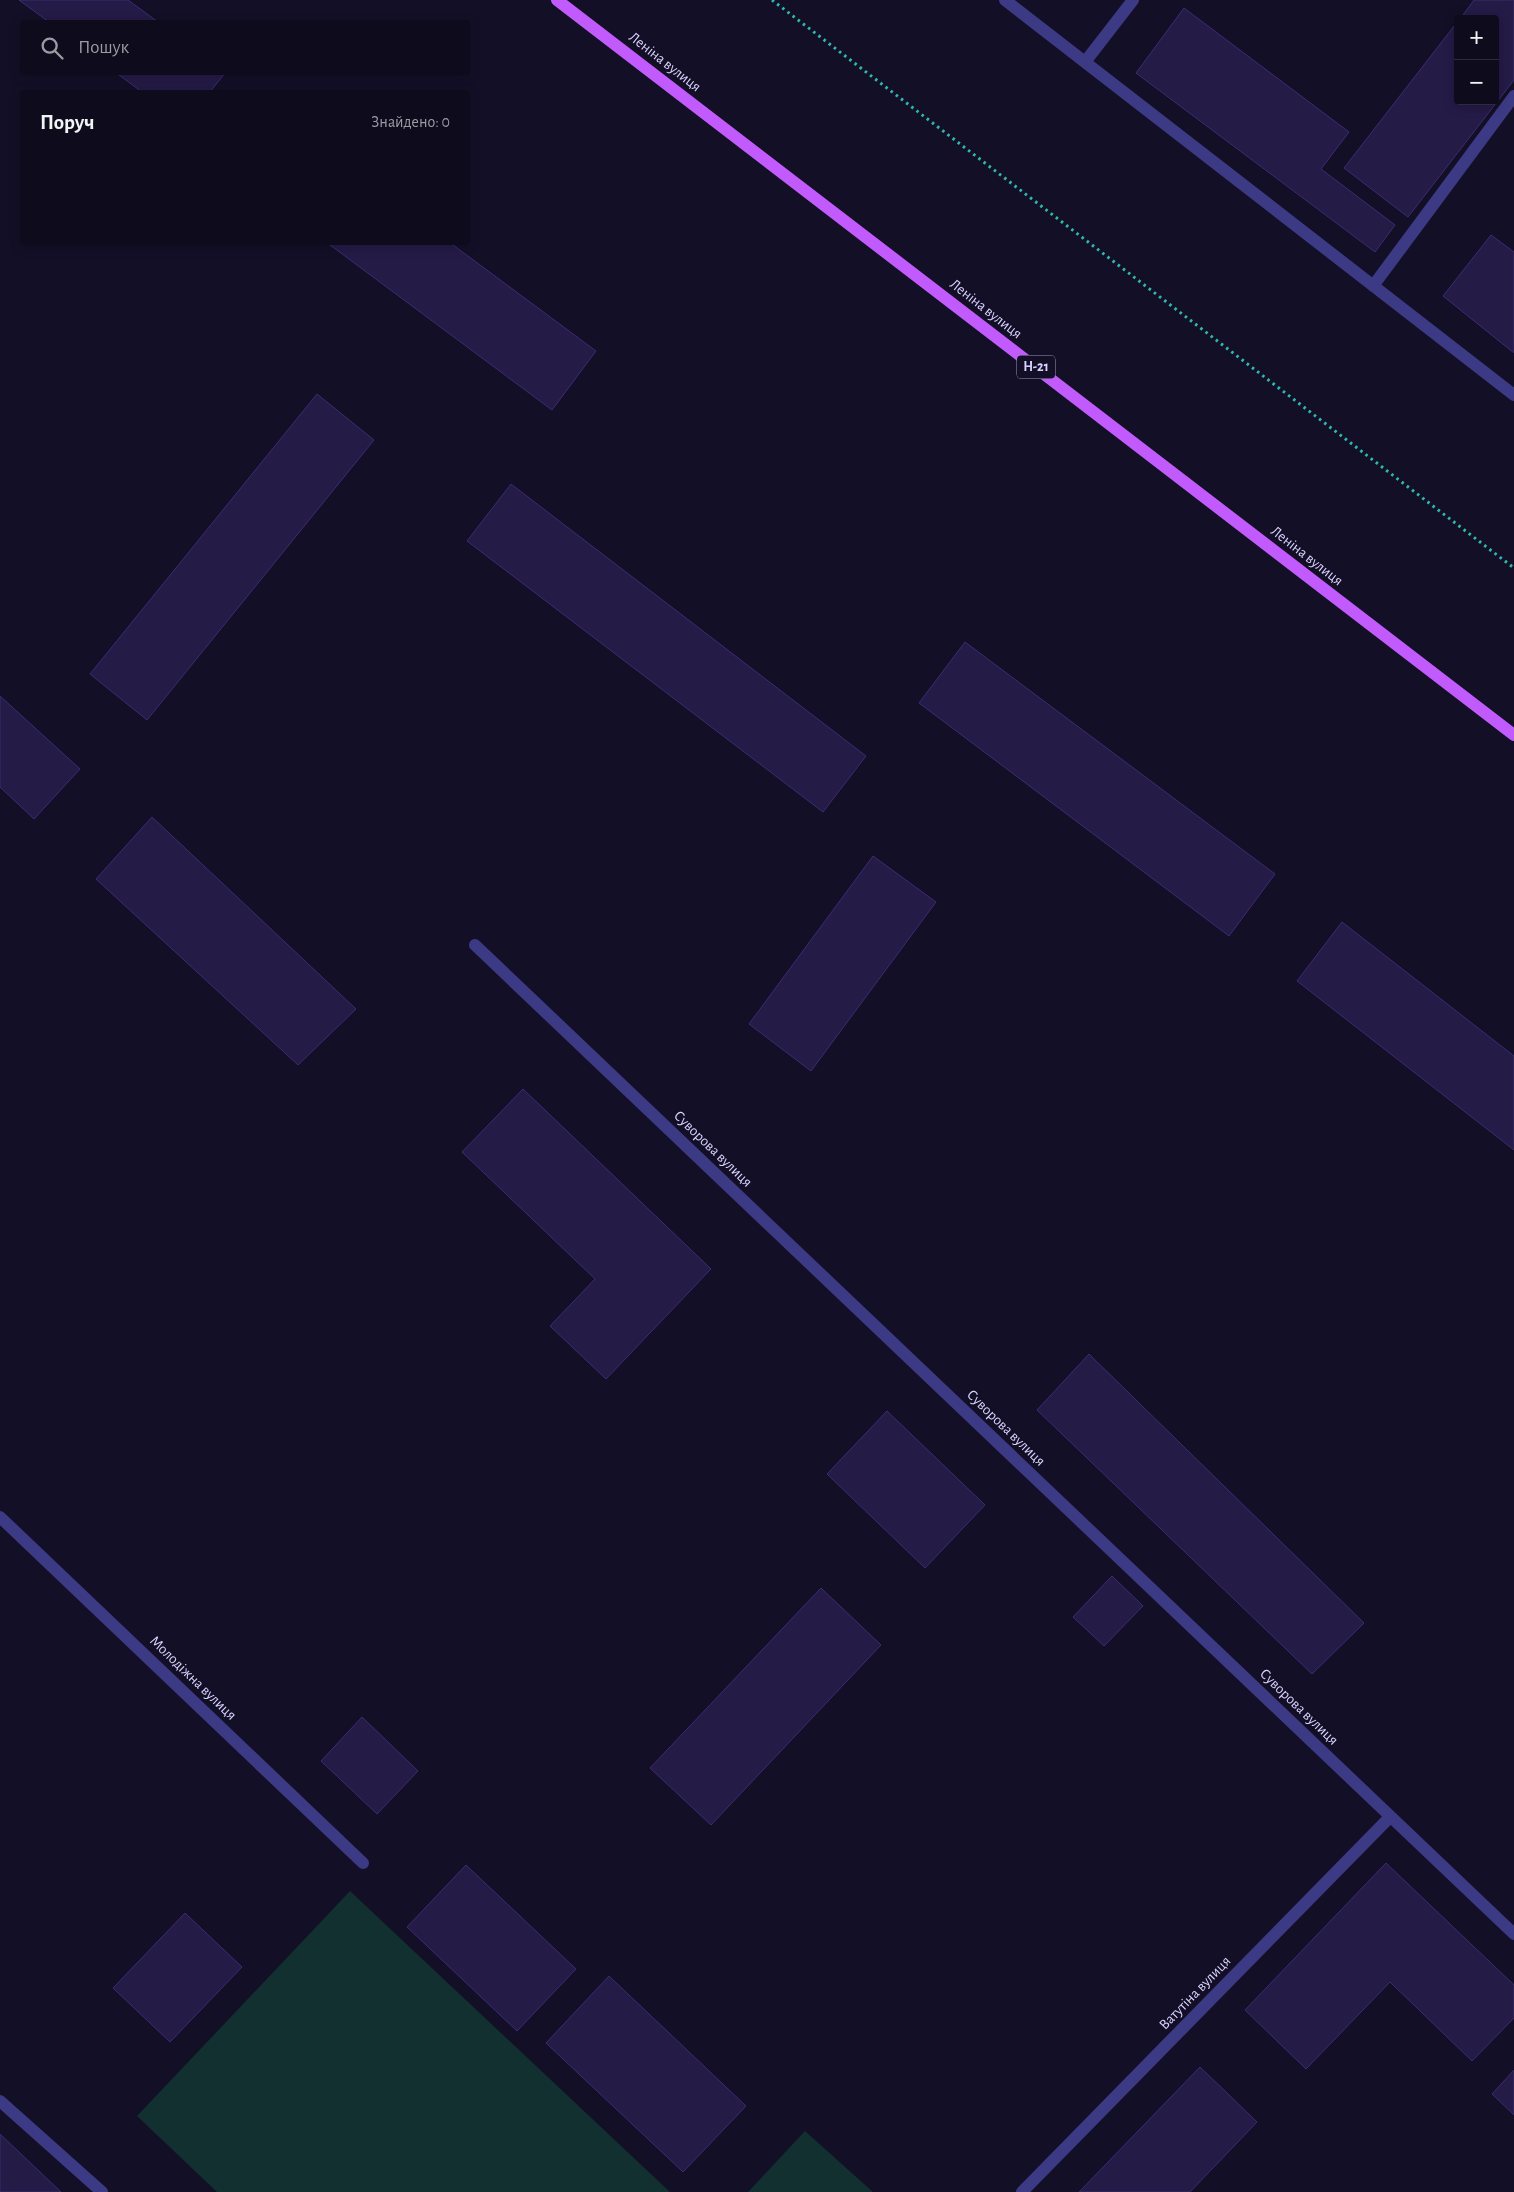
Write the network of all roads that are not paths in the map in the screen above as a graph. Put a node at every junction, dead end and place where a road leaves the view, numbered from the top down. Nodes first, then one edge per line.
1 (557, 0) edge
2 (1005, 0) edge
3 (1133, 0) edge
4 (1085, 62) junction
5 (1514, 96) edge
6 (1374, 286) junction
7 (1514, 395) edge
8 (1514, 735) edge
9 (475, 946) dead end
10 (0, 1517) edge
11 (1390, 1816) junction
12 (363, 1863) dead end
13 (1514, 1934) edge
14 (0, 2101) edge
15 (102, 2192) edge
16 (1022, 2192) edge

1 - 8 main road, Леніна вулиця / Н-21
2 - 4 street
3 - 4 street
4 - 6 street
5 - 6 street
6 - 7 street
9 - 11 street, Суворова вулиця
10 - 12 street, Молодіжна вулиця
11 - 13 street, Суворова вулиця
11 - 16 street, Ватутіна вулиця
14 - 15 street

